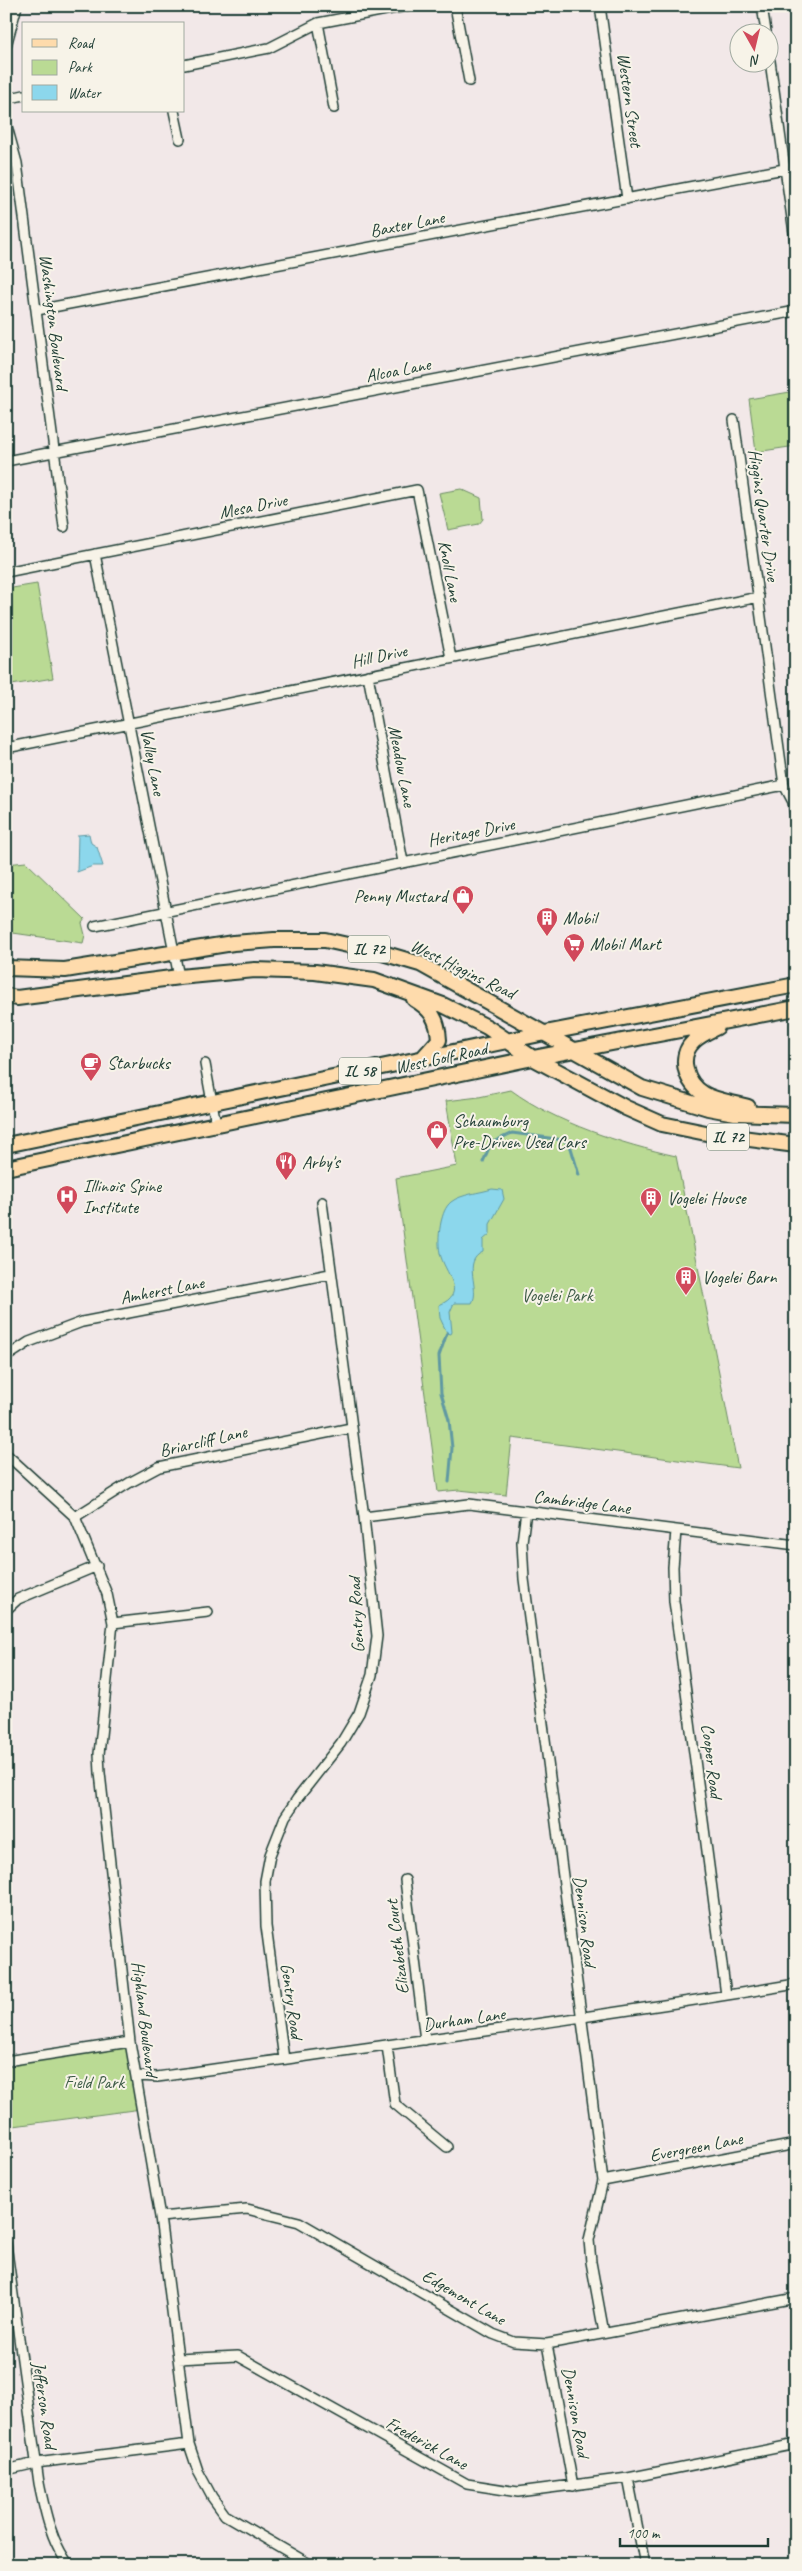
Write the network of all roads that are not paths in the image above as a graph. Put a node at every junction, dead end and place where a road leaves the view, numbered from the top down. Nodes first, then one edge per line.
1 (17, 6) edge
2 (407, 6) edge
3 (455, 6) edge
4 (600, 6) edge
5 (762, 6) edge
6 (764, 22) edge
7 (318, 23) junction
8 (6, 46) edge
9 (185, 65) edge
10 (771, 72) edge
11 (469, 81) dead end
12 (22, 96) edge
13 (6, 99) edge
14 (334, 108) dead end
15 (174, 112) edge
16 (6, 123) edge
17 (180, 139) dead end
18 (784, 169) junction
19 (627, 199) junction
20 (796, 247) edge
21 (37, 310) junction
22 (796, 312) edge
23 (734, 420) dead end
24 (54, 452) junction
25 (6, 461) edge
26 (417, 490) joint
27 (64, 527) dead end
28 (95, 554) junction
29 (6, 572) edge
30 (759, 598) junction
31 (451, 658) junction
32 (368, 675) junction
33 (129, 724) junction
34 (6, 748) edge
35 (784, 785) junction
36 (796, 821) edge
37 (403, 862) junction
38 (166, 912) junction
39 (95, 926) dead end
40 (174, 953) junction
41 (6, 968) edge
42 (179, 977) junction
43 (796, 985) edge
44 (399, 989) junction
45 (6, 996) edge
46 (796, 1008) edge
47 (726, 1021) junction
48 (545, 1033) junction
49 (509, 1042) junction
50 (576, 1050) junction
51 (533, 1058) junction
52 (422, 1059) junction
53 (205, 1064) dead end
54 (212, 1101) junction
55 (770, 1114) junction
56 (796, 1115) edge
57 (216, 1124) junction
58 (6, 1145) edge
59 (796, 1145) edge
60 (6, 1168) edge
61 (322, 1202) dead end
62 (330, 1274) junction
63 (6, 1358) edge
64 (351, 1428) junction
65 (6, 1454) edge
66 (526, 1511) junction
67 (75, 1517) junction
68 (364, 1517) junction
69 (676, 1531) junction
70 (796, 1545) edge
71 (97, 1566) junction
72 (6, 1610) edge
73 (208, 1612) dead end
74 (113, 1624) junction
75 (405, 1880) dead end
76 (796, 1984) edge
77 (726, 1996) junction
78 (581, 2019) junction
79 (425, 2040) junction
80 (130, 2042) junction
81 (387, 2046) junction
82 (284, 2059) junction
83 (6, 2061) edge
84 (136, 2076) junction
85 (796, 2144) edge
86 (447, 2147) dead end
87 (603, 2181) junction
88 (160, 2217) junction
89 (6, 2244) edge
90 (796, 2298) edge
91 (604, 2333) junction
92 (547, 2344) junction
93 (178, 2359) junction
94 (190, 2444) junction
95 (796, 2444) edge
96 (36, 2463) junction
97 (6, 2470) edge
98 (628, 2478) junction
99 (573, 2486) junction
100 (69, 2565) edge
101 (311, 2565) edge
102 (645, 2565) edge

1 - 8 street
2 - 7 street
3 - 11 street
4 - 19 street, Western Street
5 - 6 street
7 - 9 street
7 - 14 street
10 - 18 street
12 - 13 street
15 - 17 street
16 - 21 street, Washington Boulevard
18 - 19 street, Baxter Lane
18 - 20 street
19 - 21 street, Baxter Lane
21 - 24 street, Washington Boulevard
22 - 24 street, Alcoa Lane
23 - 30 street, Higgins Quarter Drive
24 - 25 street, Alcoa Lane
24 - 27 street, Washington Boulevard
26 - 28 street, Mesa Drive
26 - 31 street, Knoll Lane
28 - 29 street, Mesa Drive
28 - 33 street, Valley Lane
30 - 31 street, Hill Drive
30 - 35 street, Higgins Quarter Drive
31 - 32 street, Hill Drive
32 - 33 street, Hill Drive
32 - 37 street, Meadow Lane
33 - 34 street, Hill Drive
33 - 38 street, Valley Lane
35 - 36 street, Higgins Quarter Drive
35 - 37 street, Heritage Drive
37 - 38 street, Heritage Drive
38 - 39 street, Heritage Drive
38 - 40 street, Valley Lane
40 - 41 main road, West Higgins Road / IL 72
40 - 42 street, Valley Lane
40 - 48 main road, West Higgins Road / IL 72
42 - 44 main road, IL 72
42 - 45 main road, IL 72
43 - 48 main road, West Golf Road / IL 58
44 - 49 main road, IL 72
44 - 52 main road
46 - 47 main road, West Golf Road / IL 58
47 - 50 main road, West Golf Road / IL 58
47 - 55 main road
48 - 49 main road, West Golf Road / IL 58
48 - 50 main road, West Higgins Road / IL 72
49 - 51 main road, IL 72
49 - 52 main road, West Golf Road / IL 58
50 - 51 main road, West Golf Road / IL 58
50 - 55 main road, West Higgins Road / IL 72
51 - 57 main road, West Golf Road / IL 58
51 - 59 main road, IL 72
52 - 54 main road, West Golf Road / IL 58
53 - 54 street
54 - 57 street
54 - 58 main road, West Golf Road / IL 58
55 - 56 main road, West Higgins Road / IL 72
57 - 60 main road, West Golf Road / IL 58
61 - 62 street, Gentry Road
62 - 63 street, Amherst Lane
62 - 64 street, Gentry Road
64 - 67 street, Briarcliff Lane
64 - 68 street, Gentry Road
65 - 67 street, Highland Boulevard
66 - 68 street, Cambridge Lane
66 - 69 street, Cambridge Lane
66 - 78 street, Dennison Road
67 - 71 street, Highland Boulevard
68 - 82 street, Gentry Road
69 - 70 street, Cambridge Lane
69 - 77 street, Cooper Road
71 - 72 street
71 - 74 street, Highland Boulevard
73 - 74 street
74 - 80 street, Highland Boulevard
75 - 79 street, Elizabeth Court
76 - 77 street, Durham Lane
77 - 78 street, Durham Lane
78 - 79 street, Durham Lane
78 - 87 street, Dennison Road
79 - 81 street, Durham Lane
80 - 83 street
80 - 84 street, Highland Boulevard
81 - 82 street, Durham Lane
81 - 86 street
82 - 84 street, Durham Lane
84 - 88 street, Highland Boulevard
85 - 87 street, Evergreen Lane
87 - 91 street, Dennison Road
88 - 92 street, Edgemont Lane
88 - 93 street, Highland Boulevard
89 - 96 street, Jefferson Road
90 - 91 street, Edgemont Lane
91 - 92 street, Edgemont Lane
92 - 99 street, Dennison Road
93 - 94 street, Highland Boulevard
93 - 99 street, Frederick Lane
94 - 96 street
94 - 101 street, Highland Boulevard
95 - 98 street, Frederick Lane
96 - 97 street
96 - 100 street, Jefferson Road
98 - 99 street, Frederick Lane
98 - 102 street

